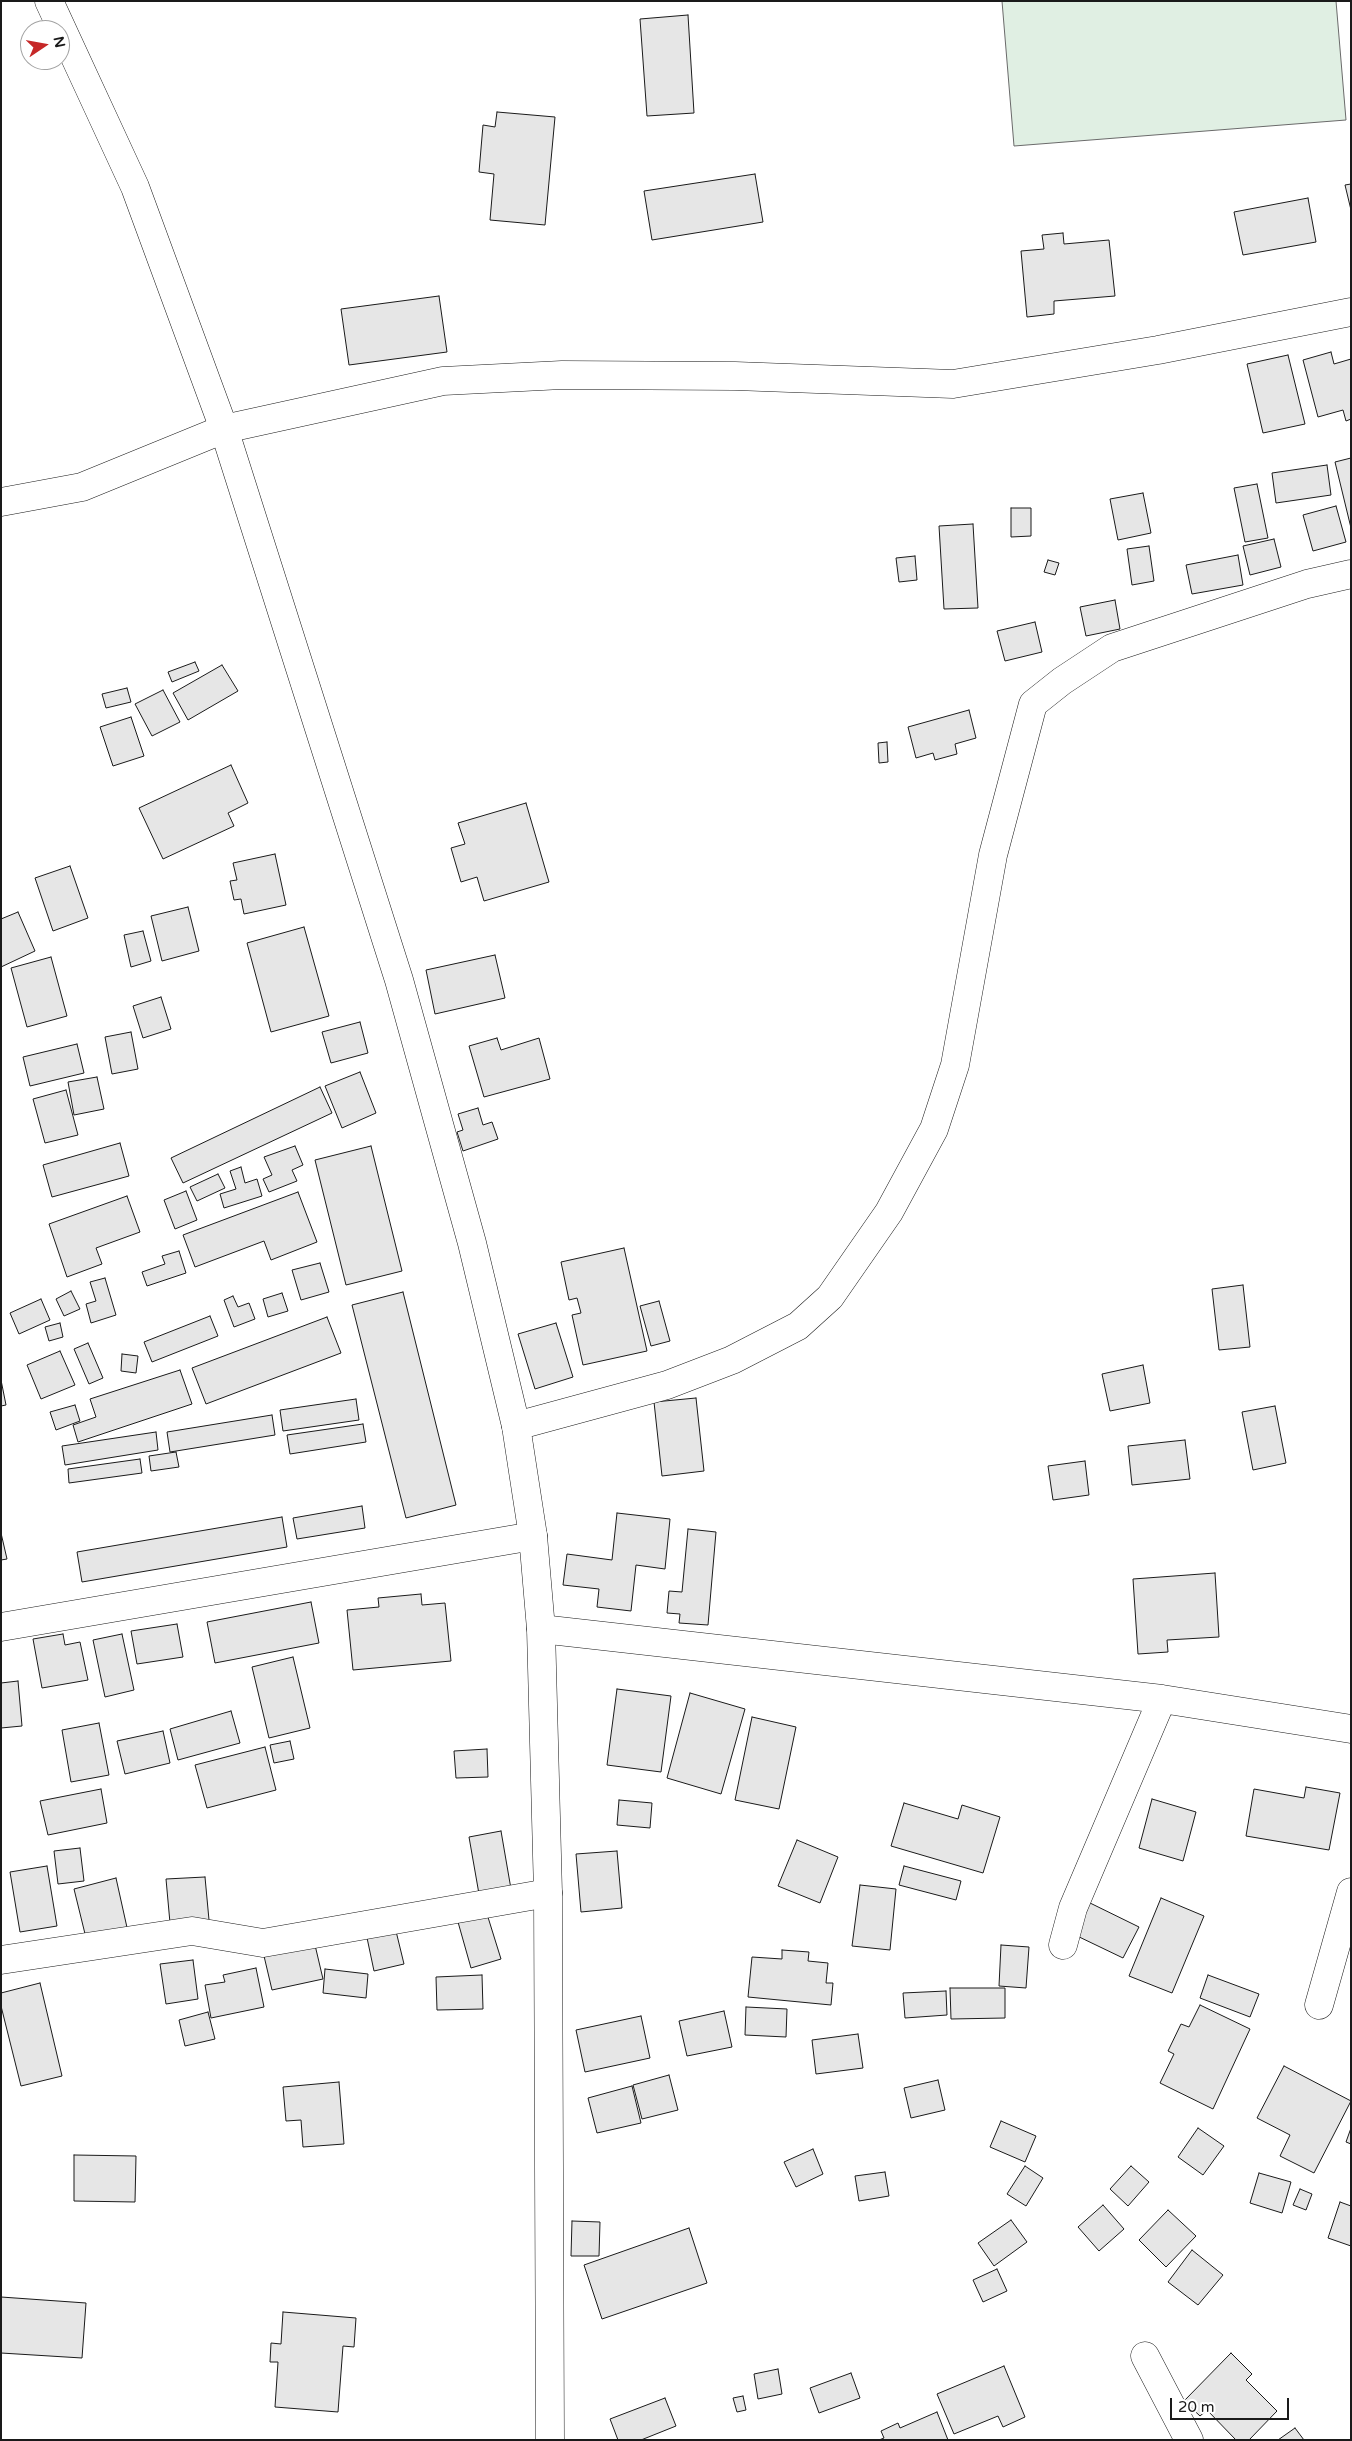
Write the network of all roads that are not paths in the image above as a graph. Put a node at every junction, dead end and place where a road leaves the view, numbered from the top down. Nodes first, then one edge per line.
1 (49, 1) edge
2 (1351, 312) edge
3 (224, 429) junction
4 (1, 502) edge
5 (1351, 574) edge
6 (516, 1426) junction
7 (533, 1536) junction
8 (1, 1627) edge
9 (541, 1629) junction
10 (1162, 1699) junction
11 (1351, 1729) edge
12 (1351, 1892) edge
13 (548, 1893) junction
14 (1063, 1945) dead end
15 (1, 1960) edge
16 (1318, 2005) dead end
17 (1145, 2356) dead end
18 (550, 2440) edge
19 (1190, 2440) edge

1 - 3 street
2 - 3 street
3 - 4 street
3 - 6 street
5 - 6 street
6 - 7 street
7 - 8 street
7 - 9 street
9 - 10 street
9 - 13 street
10 - 11 street
10 - 14 street
12 - 16 street
13 - 15 street
13 - 18 street
17 - 19 street

